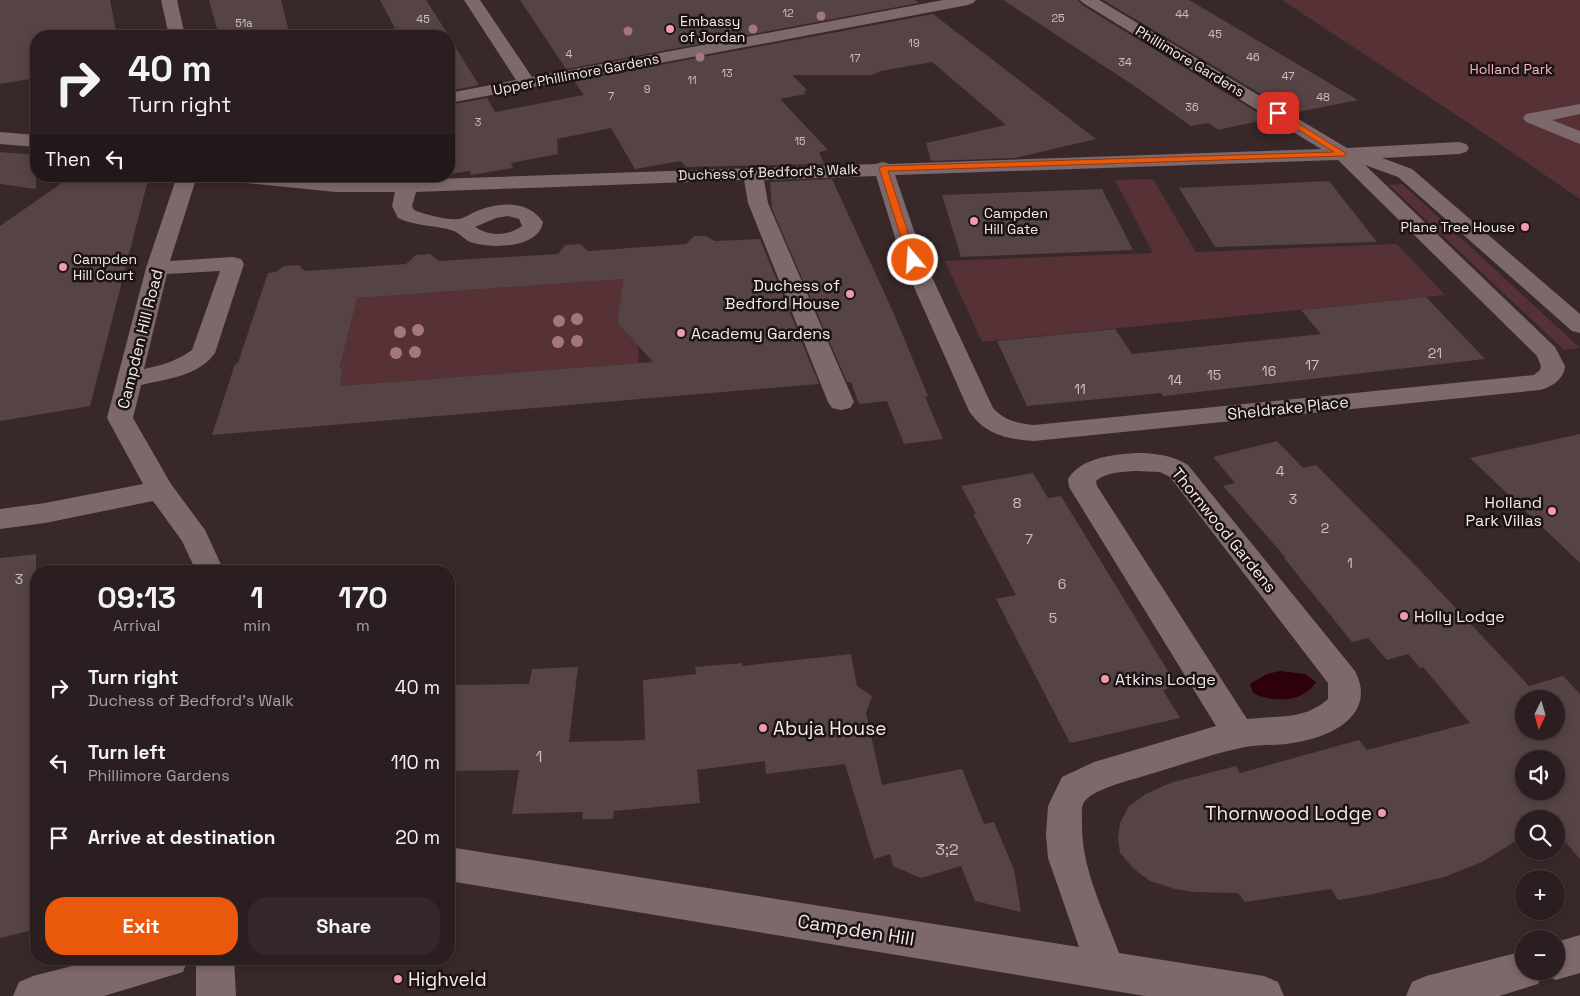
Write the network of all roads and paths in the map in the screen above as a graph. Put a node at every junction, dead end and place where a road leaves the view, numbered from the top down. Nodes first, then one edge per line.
1 (169, 0) edge
2 (472, 0) edge
3 (968, 0) edge
4 (1088, 0) edge
5 (176, 30) edge
6 (526, 83) junction
7 (455, 97) edge
8 (1580, 109) edge
9 (0, 138) edge
10 (1580, 138) edge
11 (30, 140) edge
12 (1459, 148) dead end
13 (1343, 154) junction
14 (883, 168) junction
15 (753, 173) junction
16 (186, 182) edge
17 (296, 182) edge
18 (364, 182) edge
19 (407, 186) junction
20 (377, 187) junction
21 (462, 226) dead end
22 (157, 268) junction
23 (1580, 326) edge
24 (129, 380) junction
25 (842, 402) dead end
26 (160, 490) junction
27 (0, 519) edge
28 (207, 565) edge
29 (1239, 734) junction
30 (455, 865) edge
31 (147, 965) edge
32 (214, 965) edge
33 (1106, 970) junction
34 (1515, 972) edge
35 (33, 996) edge
36 (216, 996) edge
37 (1264, 996) edge
38 (1426, 996) edge

1 - 5 street
2 - 6 street
3 - 6 street, Upper Phillimore Gardens
4 - 13 street, Phillimore Gardens
6 - 7 street, Upper Phillimore Gardens
8 - 10 street
9 - 11 street
12 - 13 street, Duchess of Bedford's Walk
13 - 14 street, Duchess of Bedford's Walk
13 - 14 street, Sheldrake Place
13 - 23 street
14 - 15 street, Duchess of Bedford's Walk
15 - 19 street, Duchess of Bedford's Walk
15 - 25 street
16 - 22 street, Campden Hill Road
17 - 20 street, Duchess of Bedford's Walk
18 - 20 street, Duchess of Bedford's Walk
19 - 20 street, Duchess of Bedford's Walk
19 - 21 street
22 - 24 street, Campden Hill Road
22 - 24 street
24 - 26 street, Campden Hill Road
26 - 27 street
26 - 28 street, Campden Hill Road
29 - 29 street, Thornwood Gardens
29 - 33 street, Thornwood Gardens
30 - 33 street, Campden Hill
31 - 35 street
32 - 36 street
33 - 37 street, Campden Hill
34 - 38 street

